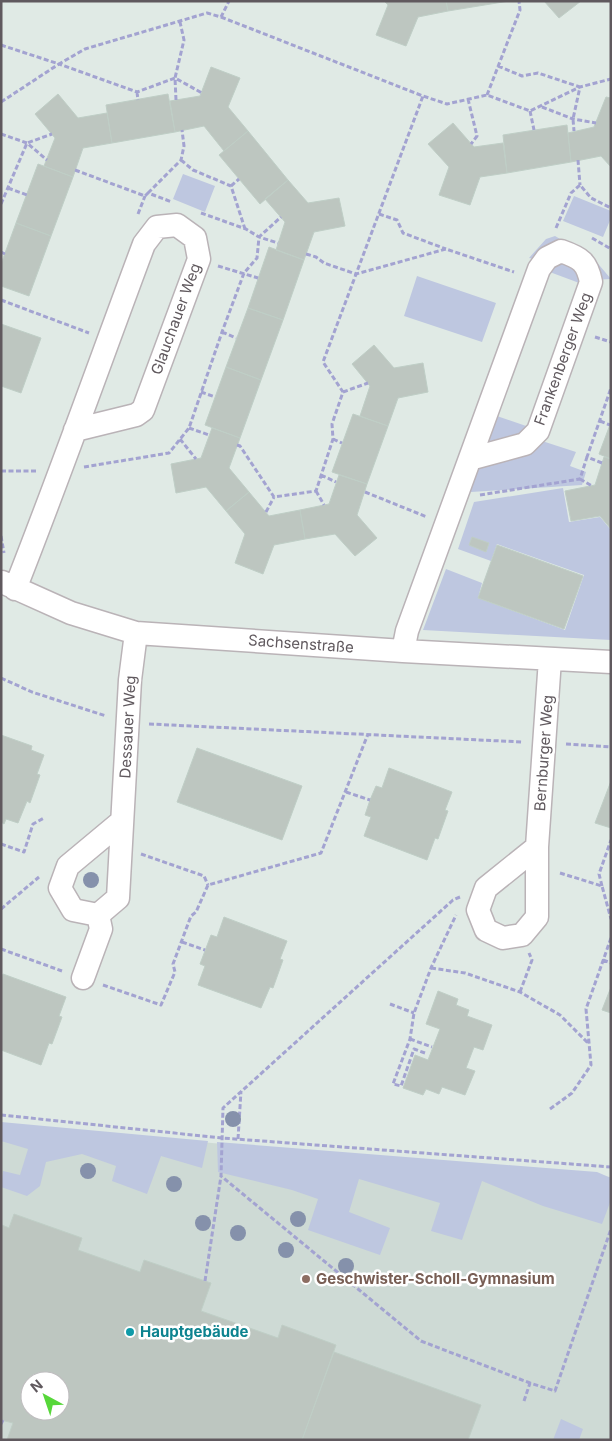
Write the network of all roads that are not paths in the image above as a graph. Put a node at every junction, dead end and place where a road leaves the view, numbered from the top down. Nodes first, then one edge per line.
1 (75, 430) junction
2 (470, 459) junction
3 (8, 585) edge
4 (136, 633) junction
5 (403, 651) junction
6 (550, 659) junction
7 (611, 662) edge
8 (122, 821) junction
9 (537, 857) junction
10 (98, 915) junction
11 (83, 978) road end

1 - 1 street, Glauchauer Weg
1 - 3 street, Glauchauer Weg
2 - 2 street, Frankenberger Weg
2 - 5 street, Frankenberger Weg
3 - 4 street, Sachsenstraße
4 - 5 street, Sachsenstraße
4 - 8 street, Dessauer Weg
5 - 6 street, Sachsenstraße
6 - 7 street, Sachsenstraße
6 - 9 street, Bernburger Weg
8 - 10 street, Dessauer Weg
8 - 10 street
9 - 9 street, Bernburger Weg
10 - 11 street

